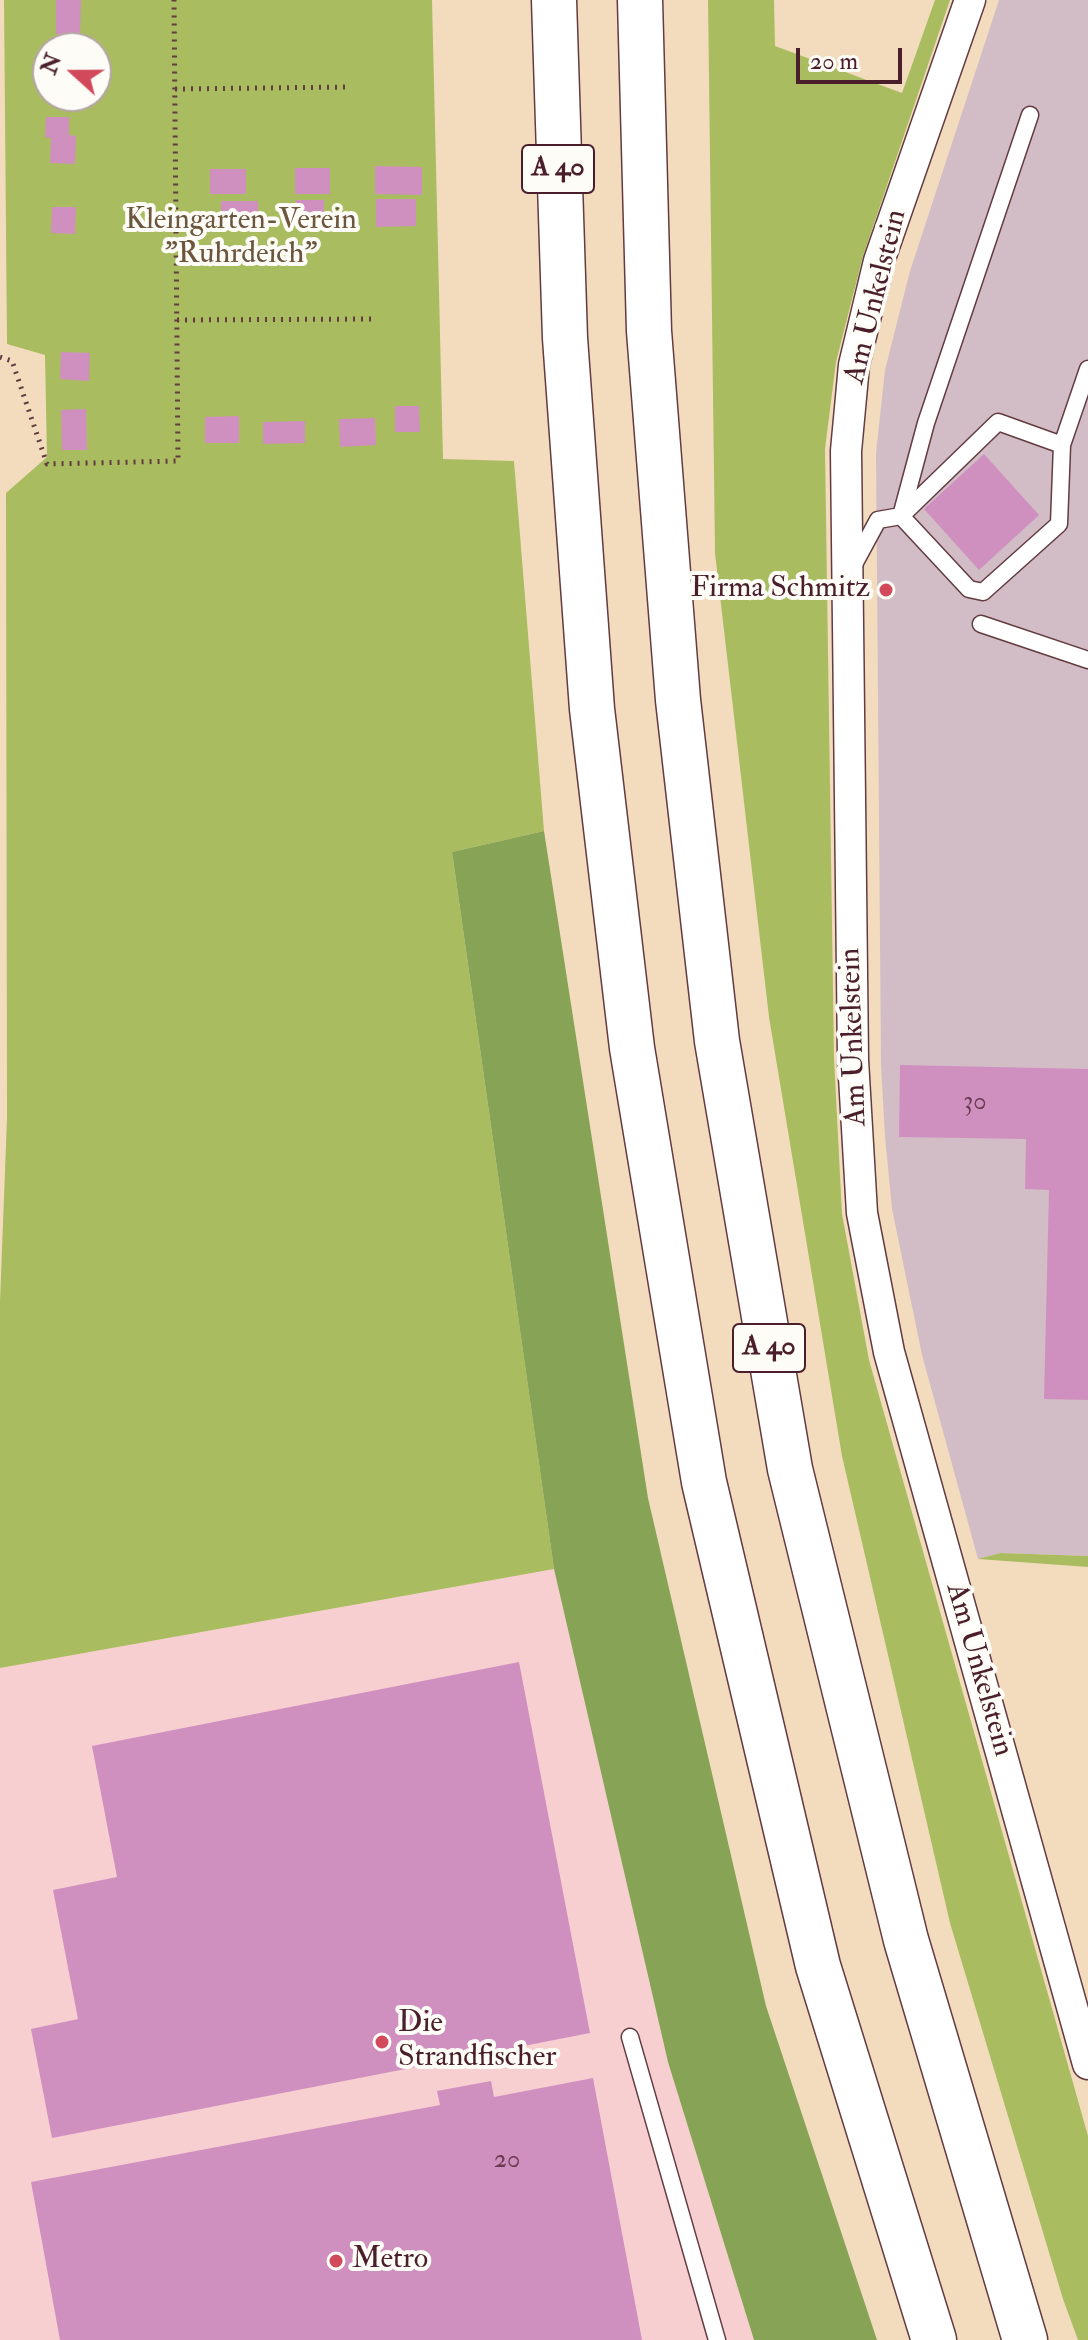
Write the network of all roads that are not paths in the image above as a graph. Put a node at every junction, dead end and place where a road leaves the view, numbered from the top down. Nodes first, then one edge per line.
1 (554, 0) edge
2 (640, 0) edge
3 (970, 0) edge
4 (1030, 115) dead end
5 (1088, 369) edge
6 (1062, 445) junction
7 (901, 516) junction
8 (846, 578) junction
9 (981, 624) dead end
10 (1088, 660) edge
11 (1084, 2028) edge
12 (630, 2037) dead end
13 (1088, 2064) edge
14 (717, 2340) edge
15 (934, 2340) edge
16 (1025, 2340) edge

1 - 15 highway, A 40
2 - 16 highway, A 40
3 - 8 street, Am Unkelstein
4 - 7 lane
5 - 6 lane
6 - 7 lane
6 - 7 lane
7 - 8 lane
8 - 11 street, Am Unkelstein
9 - 10 lane
11 - 13 street, Am Unkelstein
12 - 14 lane

